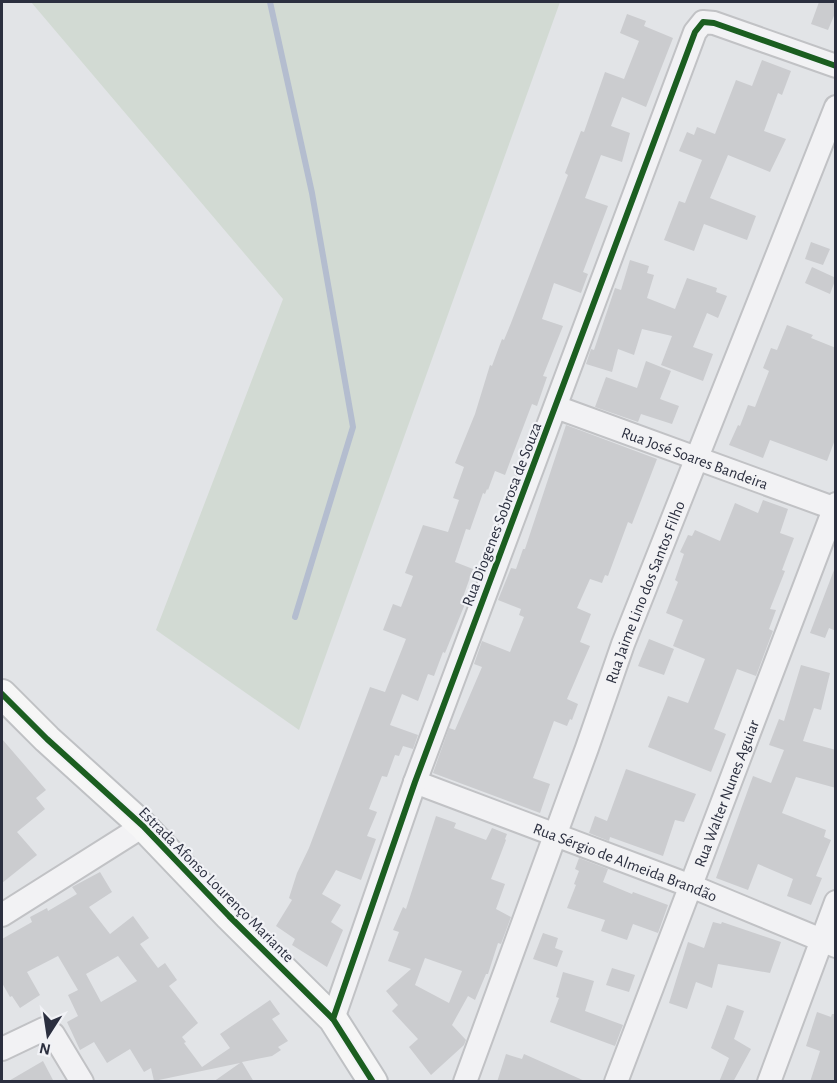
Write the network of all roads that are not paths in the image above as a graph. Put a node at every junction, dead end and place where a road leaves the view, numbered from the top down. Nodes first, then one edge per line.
1 (836, 66) edge
2 (836, 107) edge
3 (556, 406) junction
4 (698, 458) junction
5 (835, 507) edge
6 (2, 694) edge
7 (415, 782) junction
8 (143, 826) junction
9 (555, 835) junction
10 (692, 886) junction
11 (836, 902) edge
12 (2, 915) edge
13 (828, 943) edge
14 (333, 1019) junction
15 (2, 1049) edge
16 (82, 1082) edge
17 (373, 1082) edge
18 (465, 1082) edge
19 (616, 1082) edge
20 (769, 1082) edge

1 - 3 street, Rua Diogenes Sobrosa de Souza
2 - 4 street, Rua Jaime Lino dos Santos Filho
3 - 4 street, Rua José Soares Bandeira
3 - 7 street, Rua Diogenes Sobrosa de Souza
4 - 5 street, Rua José Soares Bandeira
4 - 9 street, Rua Jaime Lino dos Santos Filho
5 - 10 street, Rua Walter Nunes Aguiar
6 - 8 main road, Estrada Afonso Lourenço Mariante
7 - 9 street, Rua Sérgio de Almeida Brandão
7 - 14 street, Rua Diogenes Sobrosa de Souza
8 - 12 street
8 - 14 main road, Estrada Afonso Lourenço Mariante
9 - 10 street, Rua Sérgio de Almeida Brandão
9 - 18 street, Rua Jaime Lino dos Santos Filho
10 - 13 street, Rua Sérgio de Almeida Brandão
10 - 19 street, Rua Walter Nunes Aguiar
11 - 13 street
13 - 20 street
14 - 17 main road, Estrada Afonso Lourenço Mariante
15 - 16 street

